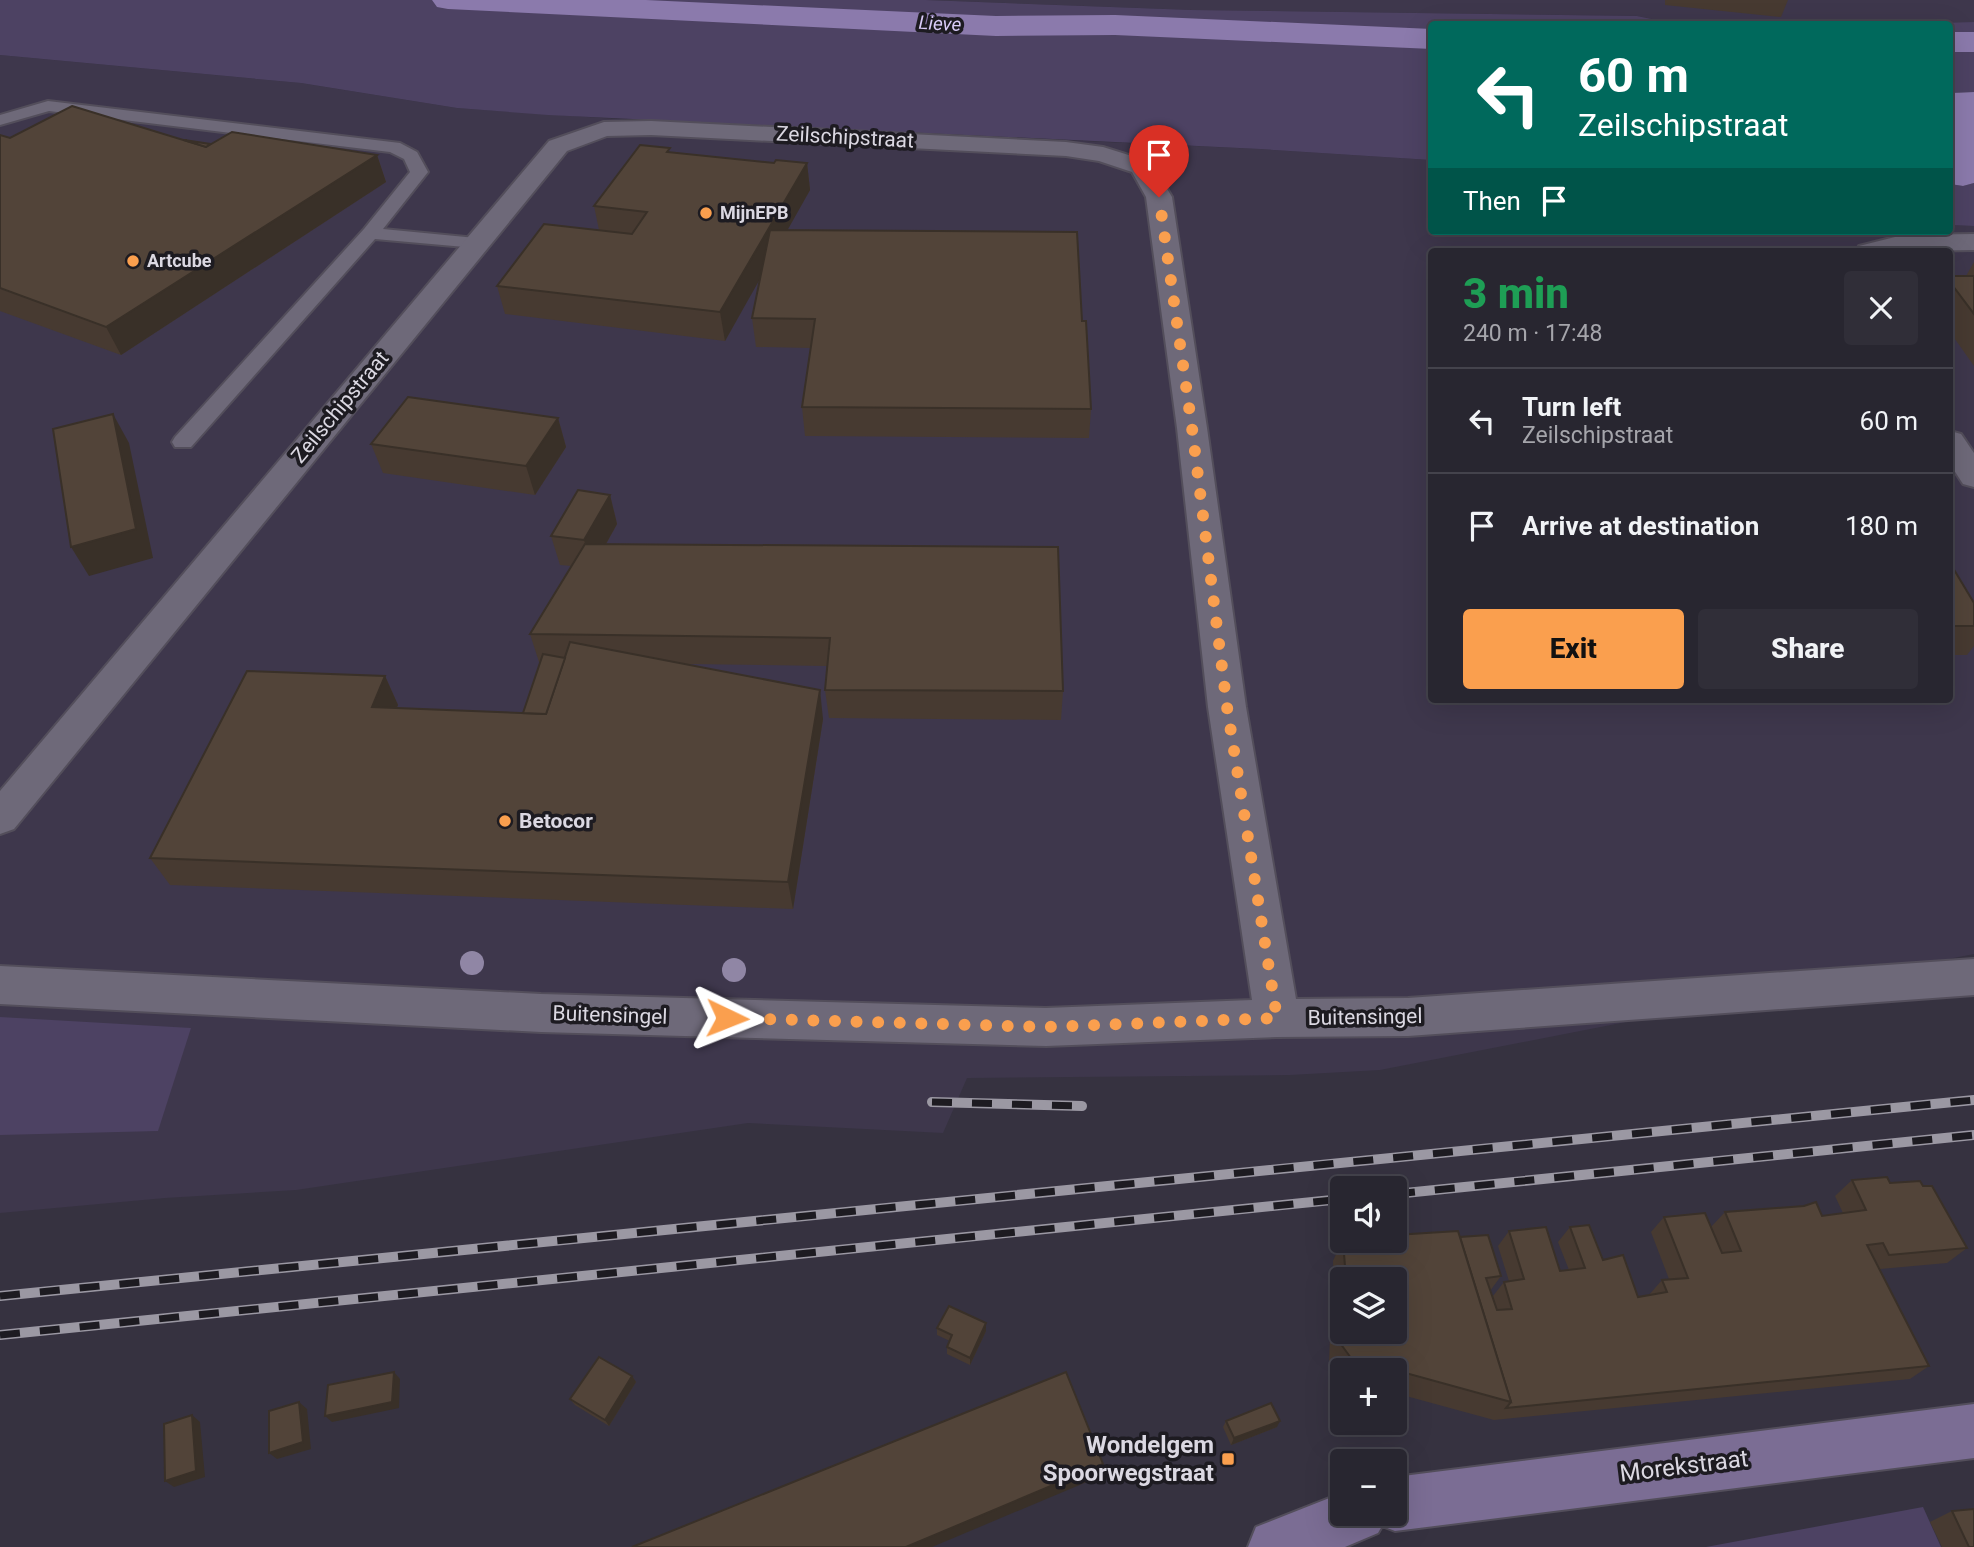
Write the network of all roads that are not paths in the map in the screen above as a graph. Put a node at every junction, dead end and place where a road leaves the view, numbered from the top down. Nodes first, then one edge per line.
1 (0, 120) edge
2 (370, 233) junction
3 (1974, 242) edge
4 (475, 243) junction
5 (1884, 248) edge
6 (183, 442) dead end
7 (1953, 446) edge
8 (1974, 477) edge
9 (0, 818) edge
10 (1974, 977) edge
11 (0, 985) edge
12 (1277, 1018) junction
13 (1974, 1431) edge
14 (1407, 1502) edge
15 (1330, 1526) edge
16 (1276, 1547) edge

1 - 2 lane
2 - 4 lane
2 - 6 lane
3 - 5 street
4 - 9 street, Zeilschipstraat
4 - 12 street, Zeilschipstraat
7 - 8 street
10 - 12 street, Buitensingel
11 - 12 street, Buitensingel
13 - 14 street, Morekstraat
15 - 16 street

